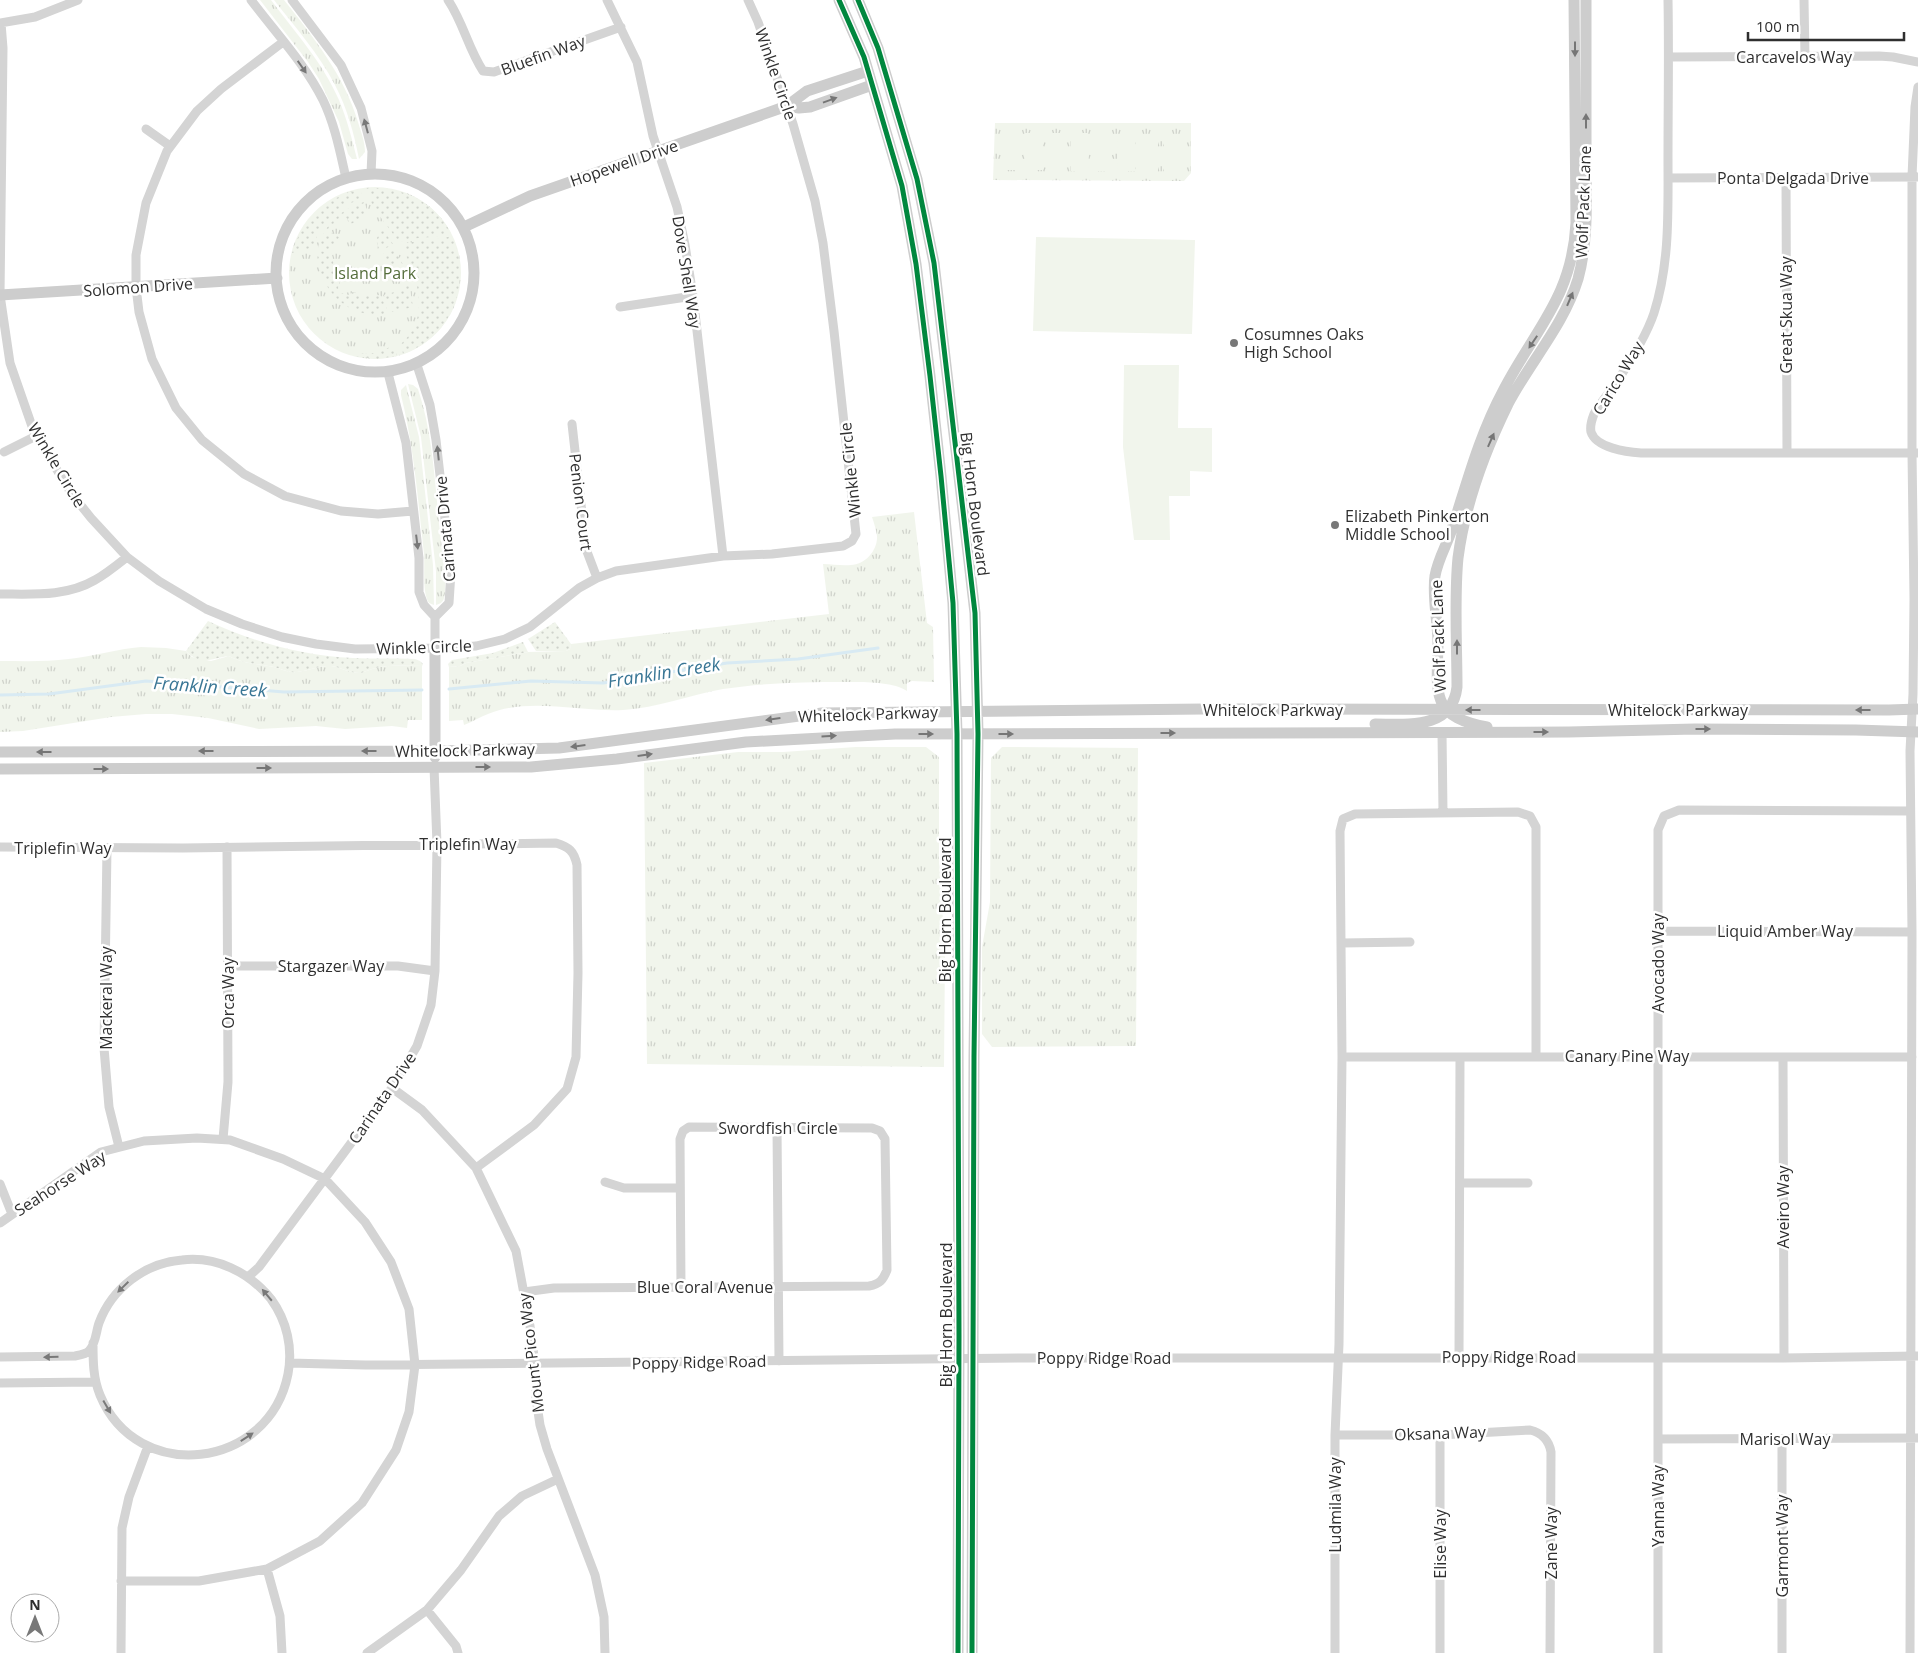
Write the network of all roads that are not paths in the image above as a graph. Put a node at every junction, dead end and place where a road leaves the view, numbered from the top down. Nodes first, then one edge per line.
1 (78, 0) edge
2 (251, 0) edge
3 (292, 0) edge
4 (448, 0) edge
5 (606, 0) edge
6 (748, 0) edge
7 (840, 0) edge
8 (858, 0) edge
9 (1574, 0) edge
10 (1586, 0) edge
11 (1668, 0) edge
12 (1804, 0) edge
13 (0, 23) edge
14 (621, 27) junction
15 (283, 42) junction
16 (1805, 56) junction
17 (1669, 57) junction
18 (1918, 62) edge
19 (868, 71) junction
20 (872, 85) junction
21 (1918, 87) edge
22 (787, 106) junction
23 (146, 129) dead end
24 (170, 146) junction
25 (659, 151) junction
26 (371, 174) junction
27 (1915, 177) edge
28 (346, 178) junction
29 (1668, 178) junction
30 (1786, 178) junction
31 (464, 227) junction
32 (277, 278) junction
33 (136, 287) junction
34 (0, 295) edge
35 (693, 296) junction
36 (620, 307) dead end
37 (1915, 316) edge
38 (417, 364) junction
39 (388, 373) junction
40 (572, 424) dead end
41 (36, 436) junction
42 (4, 452) dead end
43 (1786, 453) junction
44 (1915, 453) edge
45 (413, 511) junction
46 (723, 556) junction
47 (127, 557) junction
48 (597, 578) junction
49 (0, 594) edge
50 (1916, 600) edge
51 (436, 617) junction
52 (436, 648) junction
53 (1915, 709) edge
54 (1446, 710) junction
55 (957, 712) junction
56 (978, 712) junction
57 (1300, 732) junction
58 (1442, 732) junction
59 (1516, 732) junction
60 (1914, 732) edge
61 (957, 734) junction
62 (978, 734) junction
63 (435, 751) junction
64 (0, 752) edge
65 (434, 767) junction
66 (0, 769) edge
67 (1910, 810) junction
68 (1443, 812) junction
69 (437, 844) junction
70 (0, 847) edge
71 (227, 847) junction
72 (107, 848) junction
73 (1658, 931) junction
74 (1912, 932) junction
75 (1410, 942) dead end
76 (1342, 943) junction
77 (228, 966) junction
78 (435, 971) junction
79 (1658, 1056) junction
80 (1342, 1057) junction
81 (1460, 1057) junction
82 (1536, 1057) junction
83 (1783, 1057) junction
84 (1912, 1057) junction
85 (392, 1088) junction
86 (777, 1128) junction
87 (223, 1140) junction
88 (119, 1147) junction
89 (476, 1168) junction
90 (325, 1179) junction
91 (605, 1182) dead end
92 (1460, 1183) junction
93 (1528, 1183) dead end
94 (0, 1184) edge
95 (680, 1188) junction
96 (12, 1214) junction
97 (0, 1223) edge
98 (248, 1277) junction
99 (884, 1279) joint
100 (779, 1287) junction
101 (681, 1288) junction
102 (524, 1292) junction
103 (93, 1343) junction
104 (1915, 1356) edge
105 (0, 1357) edge
106 (1459, 1357) junction
107 (1339, 1358) junction
108 (1658, 1358) junction
109 (1784, 1358) junction
110 (959, 1359) junction
111 (974, 1359) junction
112 (779, 1361) junction
113 (290, 1362) junction
114 (535, 1364) junction
115 (415, 1365) junction
116 (96, 1382) junction
117 (0, 1383) edge
118 (1335, 1435) junction
119 (1440, 1435) junction
120 (1544, 1436) joint
121 (1915, 1438) edge
122 (1658, 1439) junction
123 (1782, 1439) junction
124 (148, 1446) junction
125 (558, 1480) junction
126 (1914, 1560) edge
127 (267, 1570) junction
128 (121, 1581) junction
129 (427, 1610) junction
130 (121, 1653) edge
131 (282, 1653) edge
132 (367, 1653) edge
133 (458, 1653) edge
134 (605, 1653) edge
135 (958, 1653) edge
136 (972, 1653) edge
137 (1335, 1653) edge
138 (1440, 1653) edge
139 (1550, 1653) edge
140 (1658, 1653) edge
141 (1782, 1653) edge
142 (1910, 1653) edge

1 - 13 street
2 - 15 street
26 -> 3 street
4 - 14 street, Bluefin Way
5 - 14 street, Dove Shell Way
6 - 22 street, Winkle Circle
7 - 19 main road, Big Horn Boulevard
8 - 56 main road, Big Horn Boulevard
9 -> 54 main road, Wolf Pack Lane
54 -> 10 main road, Wolf Pack Lane
11 - 17 street, Carico Way
12 - 16 street
13 - 34 street, Winkle Circle
14 - 25 street, Dove Shell Way
15 - 24 street
15 -> 28 street
16 - 17 street, Carcavelos Way
16 - 18 street, Carcavelos Way
17 - 29 street, Carico Way
19 - 20 main road, Big Horn Boulevard
19 - 22 main road, Hopewell Drive
22 -> 20 main road, Hopewell Drive
20 - 55 main road, Big Horn Boulevard
21 - 27 street
22 - 25 main road, Hopewell Drive
22 - 46 street, Winkle Circle
23 - 24 street
24 - 33 street
25 - 31 main road, Hopewell Drive
25 - 35 street, Dove Shell Way
26 - 28 main road
26 - 31 main road
27 - 30 street, Ponta Delgada Drive
27 - 37 street
28 - 32 main road
29 - 30 street, Ponta Delgada Drive
29 - 43 street, Carico Way
30 - 43 street, Great Skua Way
31 - 38 main road
32 - 33 main road, Solomon Drive
32 - 39 main road
33 - 34 main road, Solomon Drive
33 - 45 street
34 - 41 street, Winkle Circle
35 - 36 street
35 - 46 street, Dove Shell Way
37 - 44 street
38 - 39 main road
51 -> 38 street, Carinata Drive
39 - 45 street, Carinata Drive
40 - 48 street, Penion Court
41 - 42 street
41 - 47 street, Winkle Circle
43 - 44 street, Carico Way
44 - 50 street
45 -> 51 street, Carinata Drive
46 - 48 street, Winkle Circle
47 - 49 street
47 - 52 street, Winkle Circle
48 - 52 street, Winkle Circle
50 - 53 street
51 - 52 street
52 - 63 main road
53 -> 54 main road, Whitelock Parkway
53 - 60 street
54 - 56 main road, Whitelock Parkway
54 - 57 main road
54 - 59 main road
55 - 56 main road, Whitelock Parkway
55 - 61 main road, Big Horn Boulevard
55 -> 63 main road, Whitelock Parkway
56 - 62 main road, Big Horn Boulevard
57 - 58 main road, Whitelock Parkway
62 -> 57 main road, Whitelock Parkway
58 - 59 main road, Whitelock Parkway
58 - 68 street
59 -> 60 main road, Whitelock Parkway
60 - 67 street
61 - 62 main road, Whitelock Parkway
65 -> 61 main road, Whitelock Parkway
61 - 110 main road, Big Horn Boulevard
62 - 111 main road, Big Horn Boulevard
63 -> 64 main road, Whitelock Parkway
63 - 65 main road
66 -> 65 main road, Whitelock Parkway
65 - 69 street, Carinata Drive
67 - 73 street, Avocado Way
67 - 74 street
68 - 76 street, Ludmila Way
68 - 82 street
69 - 71 street, Triplefin Way
69 - 78 street, Carinata Drive
69 - 89 street, Triplefin Way
70 - 72 street, Triplefin Way
71 - 72 street, Triplefin Way
71 - 77 street, Orca Way
72 - 88 street, Mackeral Way
73 - 74 street, Liquid Amber Way
73 - 79 street, Avocado Way
74 - 84 street
75 - 76 street
76 - 80 street, Ludmila Way
77 - 78 street, Stargazer Way
77 - 87 street, Orca Way
78 - 85 street, Carinata Drive
79 - 82 street, Canary Pine Way
79 - 83 street, Canary Pine Way
79 - 108 street, Avocado Way
80 - 81 street, Canary Pine Way
80 - 107 street, Ludmila Way
81 - 82 street, Canary Pine Way
81 - 92 street
83 - 84 street, Canary Pine Way
83 - 109 street, Aveiro Way
84 - 104 street
85 - 89 street, Mount Pico Way
85 - 90 street, Carinata Drive
86 - 95 street, Swordfish Circle
86 - 99 street, Swordfish Circle
86 - 100 street
87 - 88 street, Seahorse Way
87 - 90 street, Seahorse Way
88 - 96 street, Seahorse Way
89 - 102 street, Mount Pico Way
90 - 98 street, Carinata Drive
90 - 115 street, Seahorse Way
91 - 95 street
92 - 93 street
92 - 106 street
94 - 96 street
95 - 101 street, Swordfish Circle
96 - 97 street, Seahorse Way
98 -> 103 street
113 -> 98 street
99 - 100 street, Blue Coral Avenue
100 - 101 street, Blue Coral Avenue
100 - 112 street
101 - 102 street, Blue Coral Avenue
102 - 114 street, Mount Pico Way
103 -> 105 street
103 - 116 street
104 - 109 street, Poppy Ridge Road
104 - 121 street
106 - 107 street, Poppy Ridge Road
106 - 108 street, Poppy Ridge Road
107 - 111 street, Poppy Ridge Road
107 - 118 street, Ludmila Way
108 - 109 street, Poppy Ridge Road
108 - 122 street, Yanna Way
110 - 111 street, Poppy Ridge Road
110 - 112 street, Poppy Ridge Road
110 - 135 main road, Big Horn Boulevard
111 - 136 main road, Big Horn Boulevard
112 - 114 street, Poppy Ridge Road
113 - 115 street, Poppy Ridge Road
124 -> 113 street
114 - 115 street, Poppy Ridge Road
114 - 125 street, Mount Pico Way
115 - 127 street, Seahorse Way
116 - 117 street
116 -> 124 street
118 - 119 street, Oksana Way
118 - 137 street, Ludmila Way
119 - 120 street, Oksana Way
119 - 138 street, Elise Way
120 - 139 street, Zane Way
121 - 123 street, Marisol Way
121 - 126 street
122 - 123 street, Marisol Way
122 - 140 street, Yanna Way
123 - 141 street, Garmont Way
124 - 128 street
125 - 129 street
125 - 134 street, Mount Pico Way
126 - 142 street
127 - 128 street, Seahorse Way
127 - 131 street
128 - 130 street
129 - 132 street
129 - 133 street

